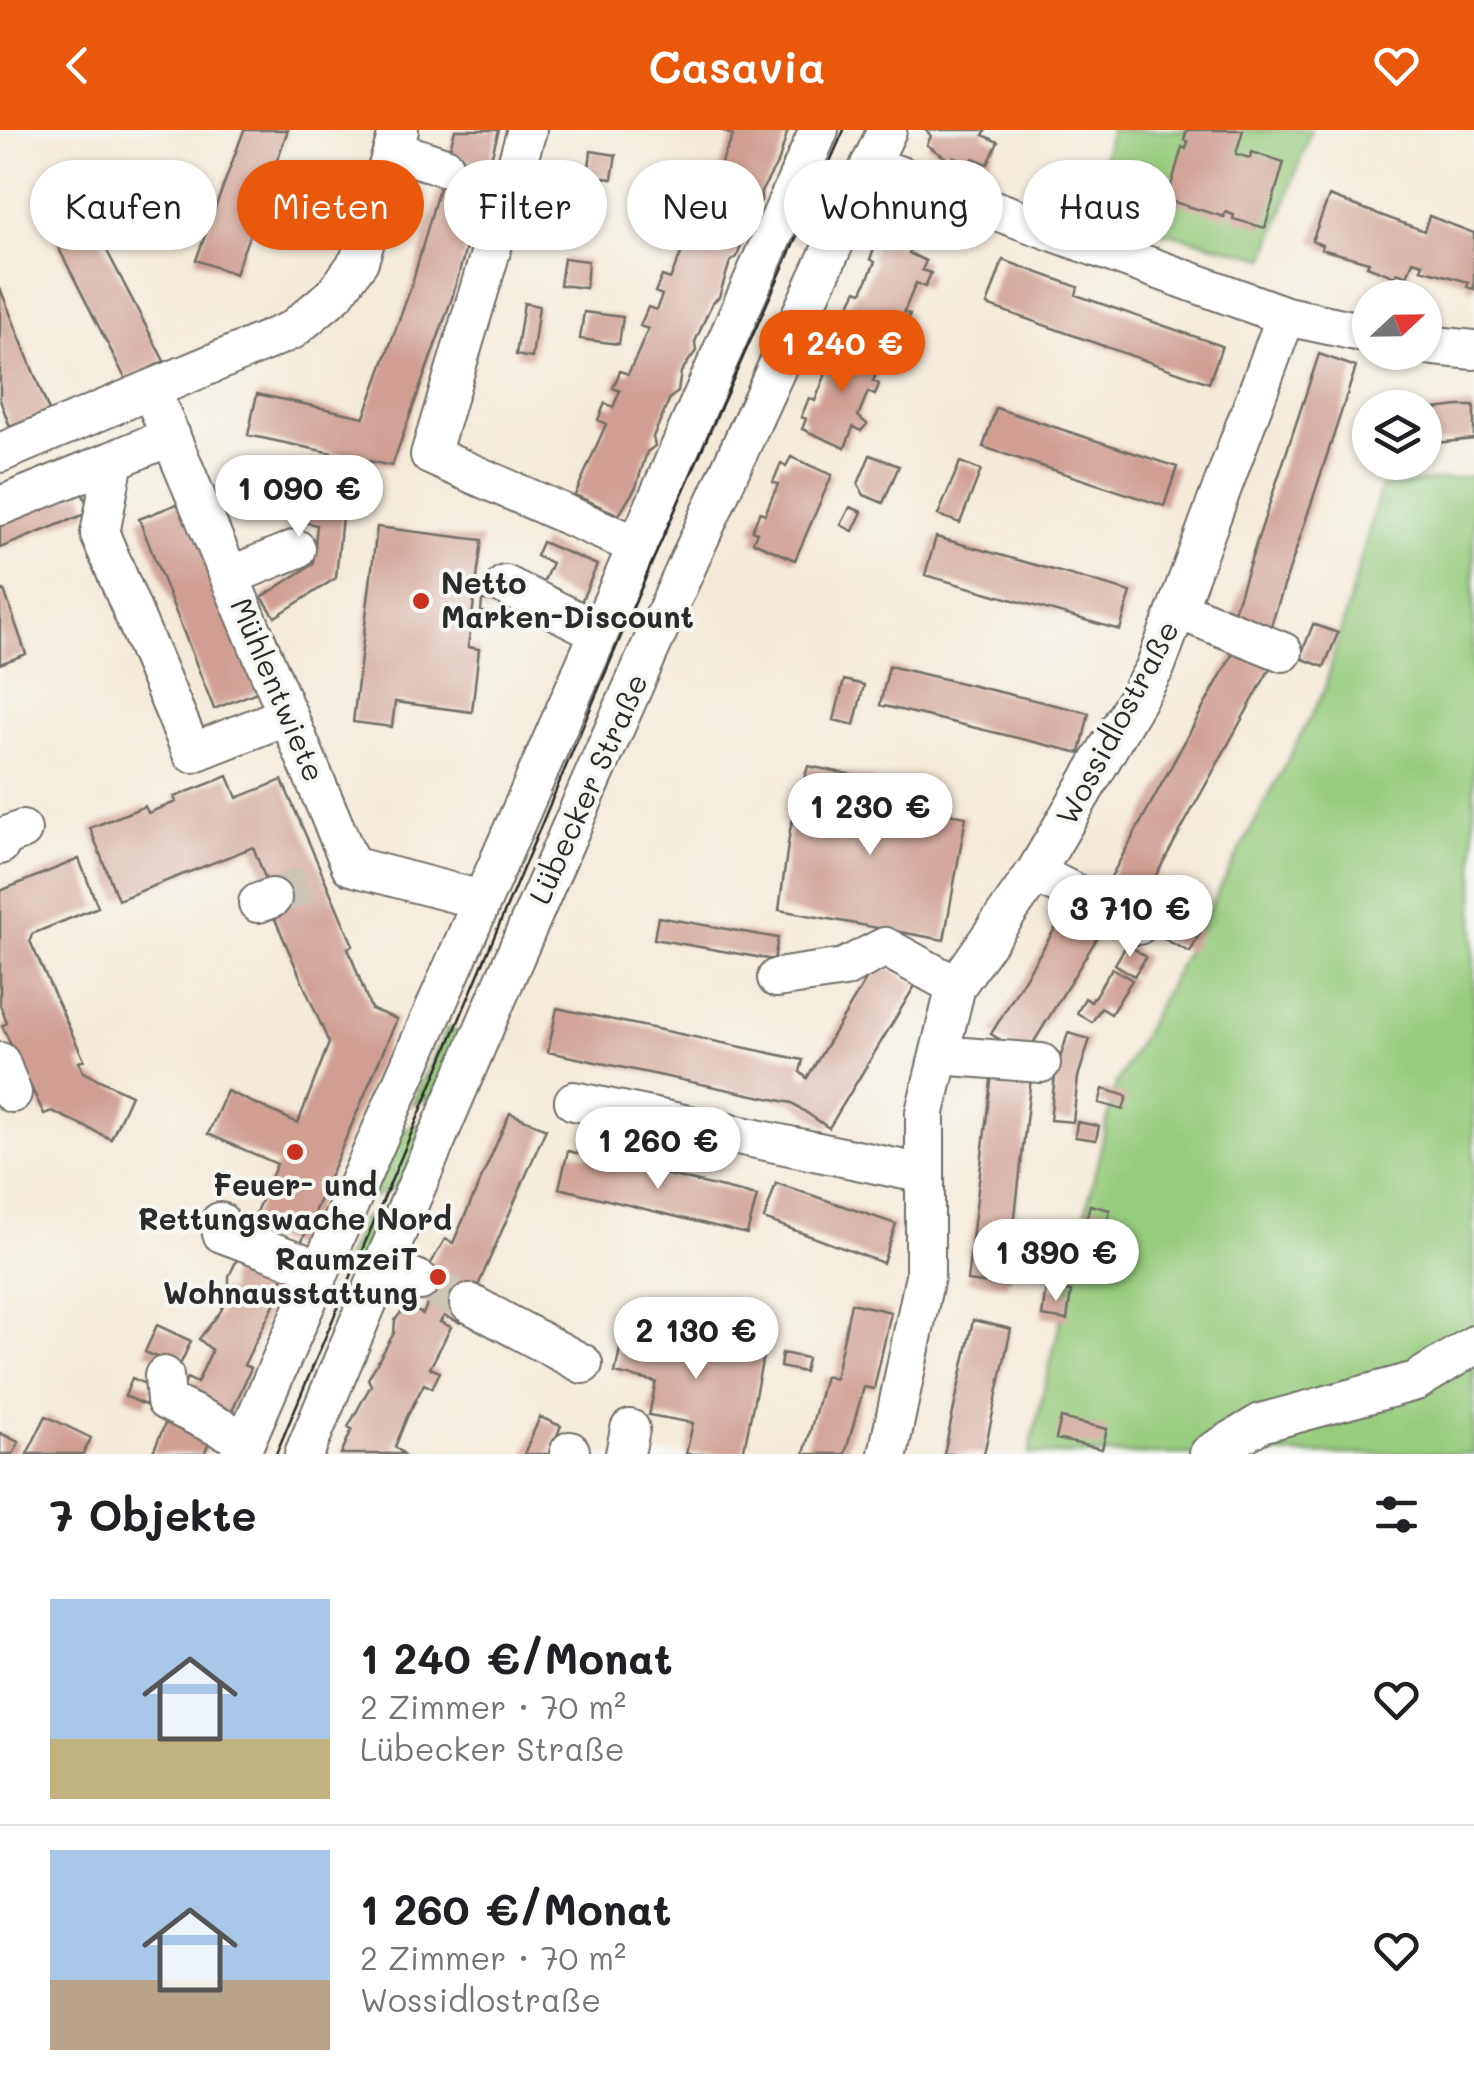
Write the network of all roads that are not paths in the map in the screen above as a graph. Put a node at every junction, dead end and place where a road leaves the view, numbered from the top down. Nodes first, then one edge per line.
1 (527, 130) edge
2 (819, 130) edge
3 (887, 130) edge
4 (396, 140) edge
5 (872, 160) edge
6 (444, 166) tunnel mouth
7 (1003, 213) edge
8 (831, 250) edge
9 (1286, 316) junction
10 (1352, 330) edge
11 (1442, 347) edge
12 (1474, 350) edge
13 (151, 390) junction
14 (171, 436) junction
15 (0, 453) edge
16 (114, 460) junction
17 (0, 506) edge
18 (638, 546) junction
19 (296, 549) dead end
20 (230, 576) junction
21 (505, 585) dead end
22 (1179, 610) junction
23 (598, 632) junction
24 (1282, 652) dead end
25 (288, 715) junction
26 (1035, 873) junction
27 (481, 900) junction
28 (1138, 925) dead end
29 (777, 978) dead end
30 (956, 986) junction
31 (939, 1055) junction
32 (1040, 1063) dead end
33 (574, 1101) dead end
34 (452, 1102) junction
35 (385, 1122) junction
36 (924, 1174) junction
37 (412, 1192) junction
38 (348, 1212) junction
39 (220, 1222) dead end
40 (382, 1265) junction
41 (322, 1270) junction
42 (420, 1281) tunnel mouth
43 (470, 1303) tunnel mouth
44 (1474, 1344) edge
45 (583, 1364) dead end
46 (164, 1376) dead end
47 (243, 1447) edge
48 (304, 1454) edge
49 (888, 1454) edge
50 (1209, 1454) edge

1 - 18 street
2 - 18 street, Lübecker Straße
3 - 5 street, Lübecker Straße
4 - 6 street
4 - 13 street
7 - 9 street
8 - 34 street, Lübecker Straße
9 - 10 street
9 - 22 street, Wossidlostraße
11 - 12 street
13 - 14 street, Mühlentwiete
13 - 15 street
14 - 16 street
14 - 20 street, Mühlentwiete
16 - 17 street
16 - 25 street
18 - 23 street, Lübecker Straße
19 - 20 street
20 - 25 street, Mühlentwiete
21 - 23 street
22 - 24 street
22 - 26 street, Wossidlostraße
23 - 27 street, Lübecker Straße
25 - 27 street, Mühlentwiete
26 - 28 street
26 - 30 street, Wossidlostraße
27 - 35 street, Lübecker Straße
29 - 30 street
30 - 31 street, Wossidlostraße
31 - 32 street
31 - 36 street, Wossidlostraße
33 - 36 street
34 - 35 street
34 - 37 street, Lübecker Straße
35 - 38 street, Lübecker Straße
36 - 49 street, Wossidlostraße
37 - 38 street
37 - 40 street, Lübecker Straße
38 - 41 street, Lübecker Straße
39 - 41 street
40 - 42 street
40 - 48 street, Lübecker Straße
41 - 47 street, Lübecker Straße
43 - 45 street
44 - 50 street
46 - 47 street

